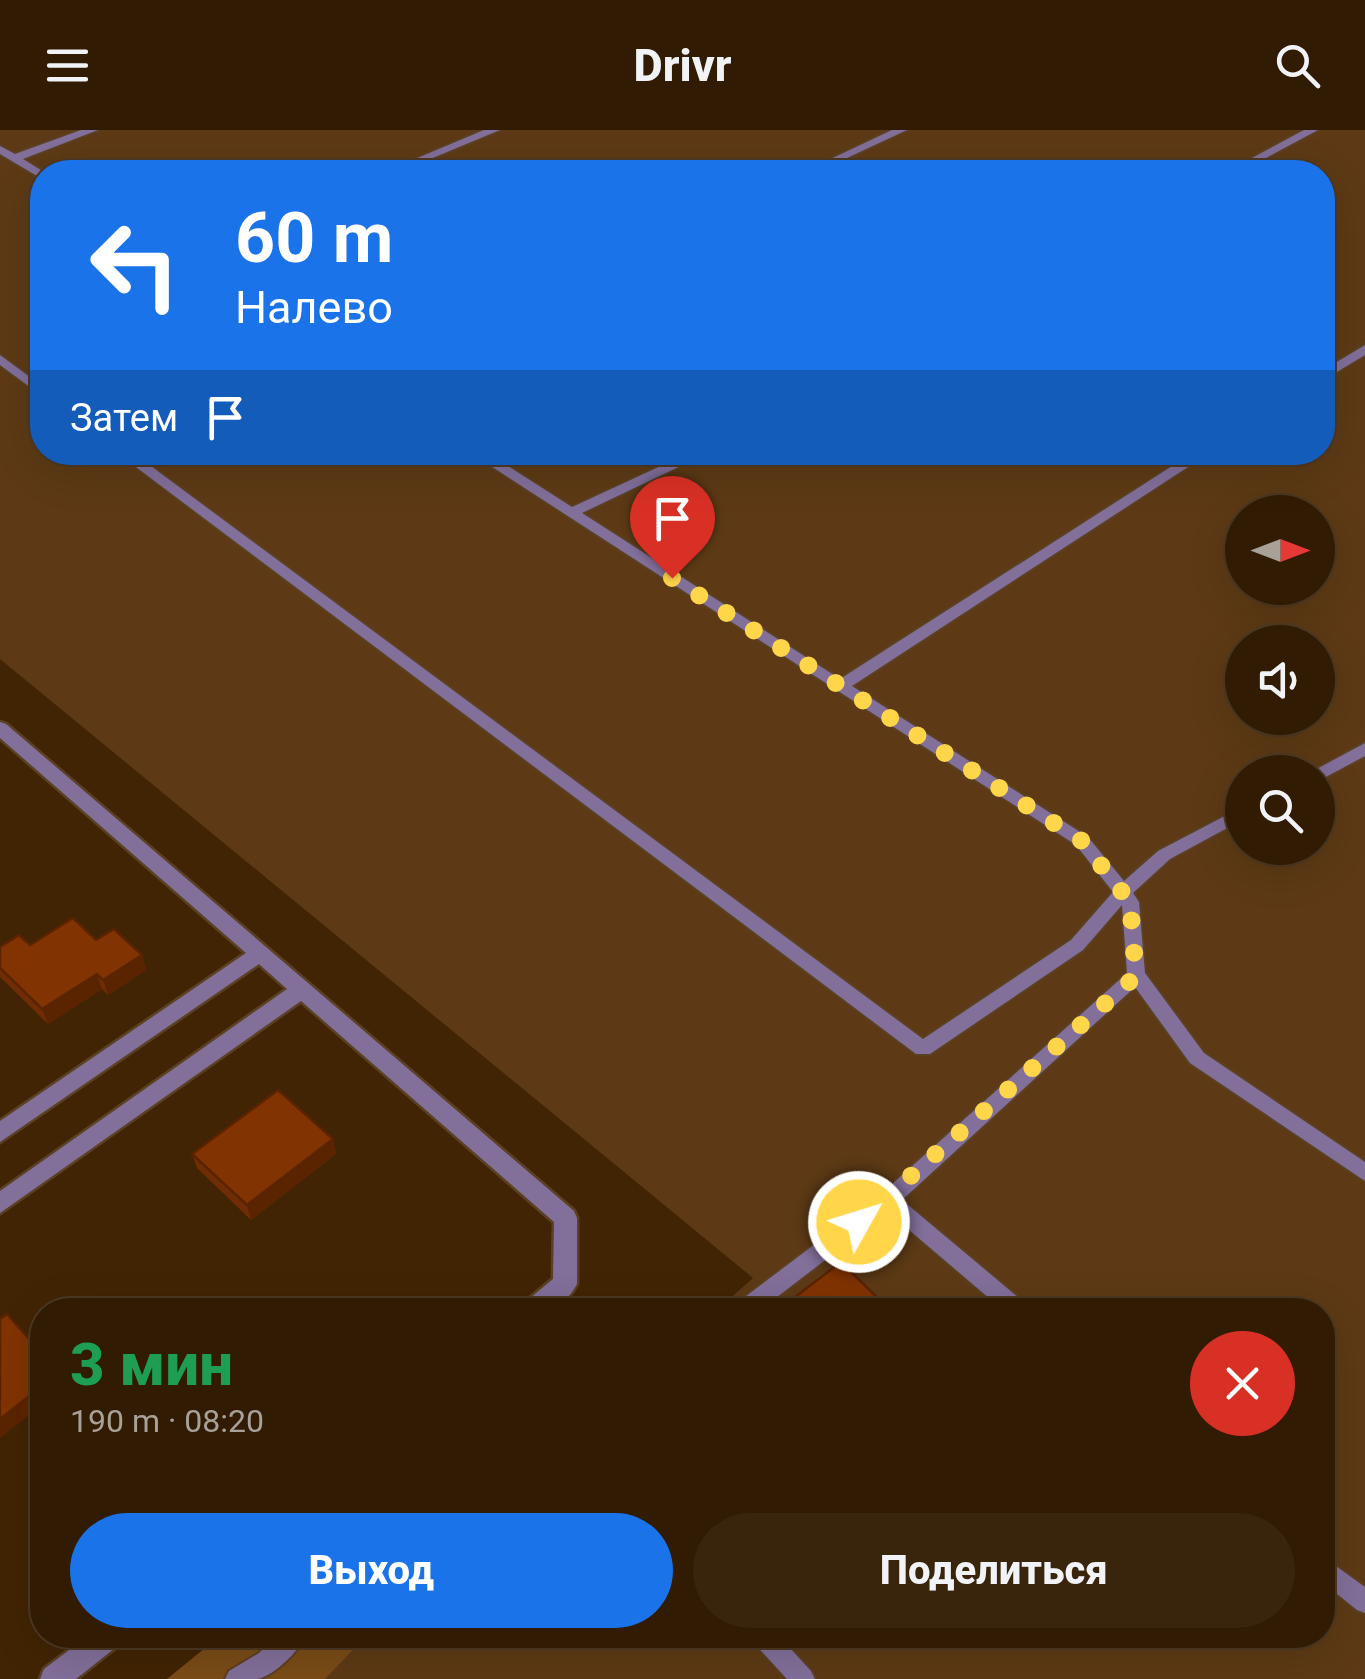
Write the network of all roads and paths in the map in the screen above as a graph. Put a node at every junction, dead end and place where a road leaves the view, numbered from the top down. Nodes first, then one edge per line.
1 (92, 130) edge
2 (494, 130) edge
3 (901, 130) edge
4 (1312, 130) edge
5 (0, 149) edge
6 (14, 158) junction
7 (420, 160) edge
8 (835, 160) edge
9 (1255, 160) edge
10 (30, 168) edge
11 (1365, 349) edge
12 (0, 360) edge
13 (1335, 368) edge
14 (30, 383) edge
15 (140, 465) edge
16 (496, 465) edge
17 (675, 465) edge
18 (1184, 465) edge
19 (571, 513) junction
20 (840, 686) junction
21 (0, 728) edge
22 (1365, 748) edge
23 (1335, 765) edge
24 (1225, 822) edge
25 (1123, 892) junction
26 (262, 952) junction
27 (1136, 976) junction
28 (304, 988) junction
29 (0, 1133) edge
30 (1365, 1172) edge
31 (888, 1200) junction
32 (0, 1203) edge
33 (547, 1298) edge
34 (760, 1298) edge
35 (1004, 1298) edge
36 (1335, 1577) edge
37 (1365, 1602) edge
38 (94, 1648) edge
39 (280, 1648) edge
40 (774, 1648) edge
41 (54, 1679) edge
42 (237, 1679) edge
43 (804, 1679) edge

1 - 6 lane
2 - 7 lane
3 - 8 lane
4 - 9 lane
5 - 6 lane
6 - 10 lane
11 - 13 lane
12 - 14 lane
15 - 25 lane
16 - 19 lane
17 - 19 lane
18 - 20 lane
19 - 20 lane
20 - 25 lane
21 - 26 street
22 - 23 lane
24 - 25 lane
25 - 27 lane
26 - 28 street
26 - 29 street
27 - 30 lane
27 - 31 lane
28 - 32 street
28 - 33 street
31 - 34 lane
31 - 35 lane
36 - 37 lane
38 - 41 street
39 - 42 lane
40 - 43 lane

